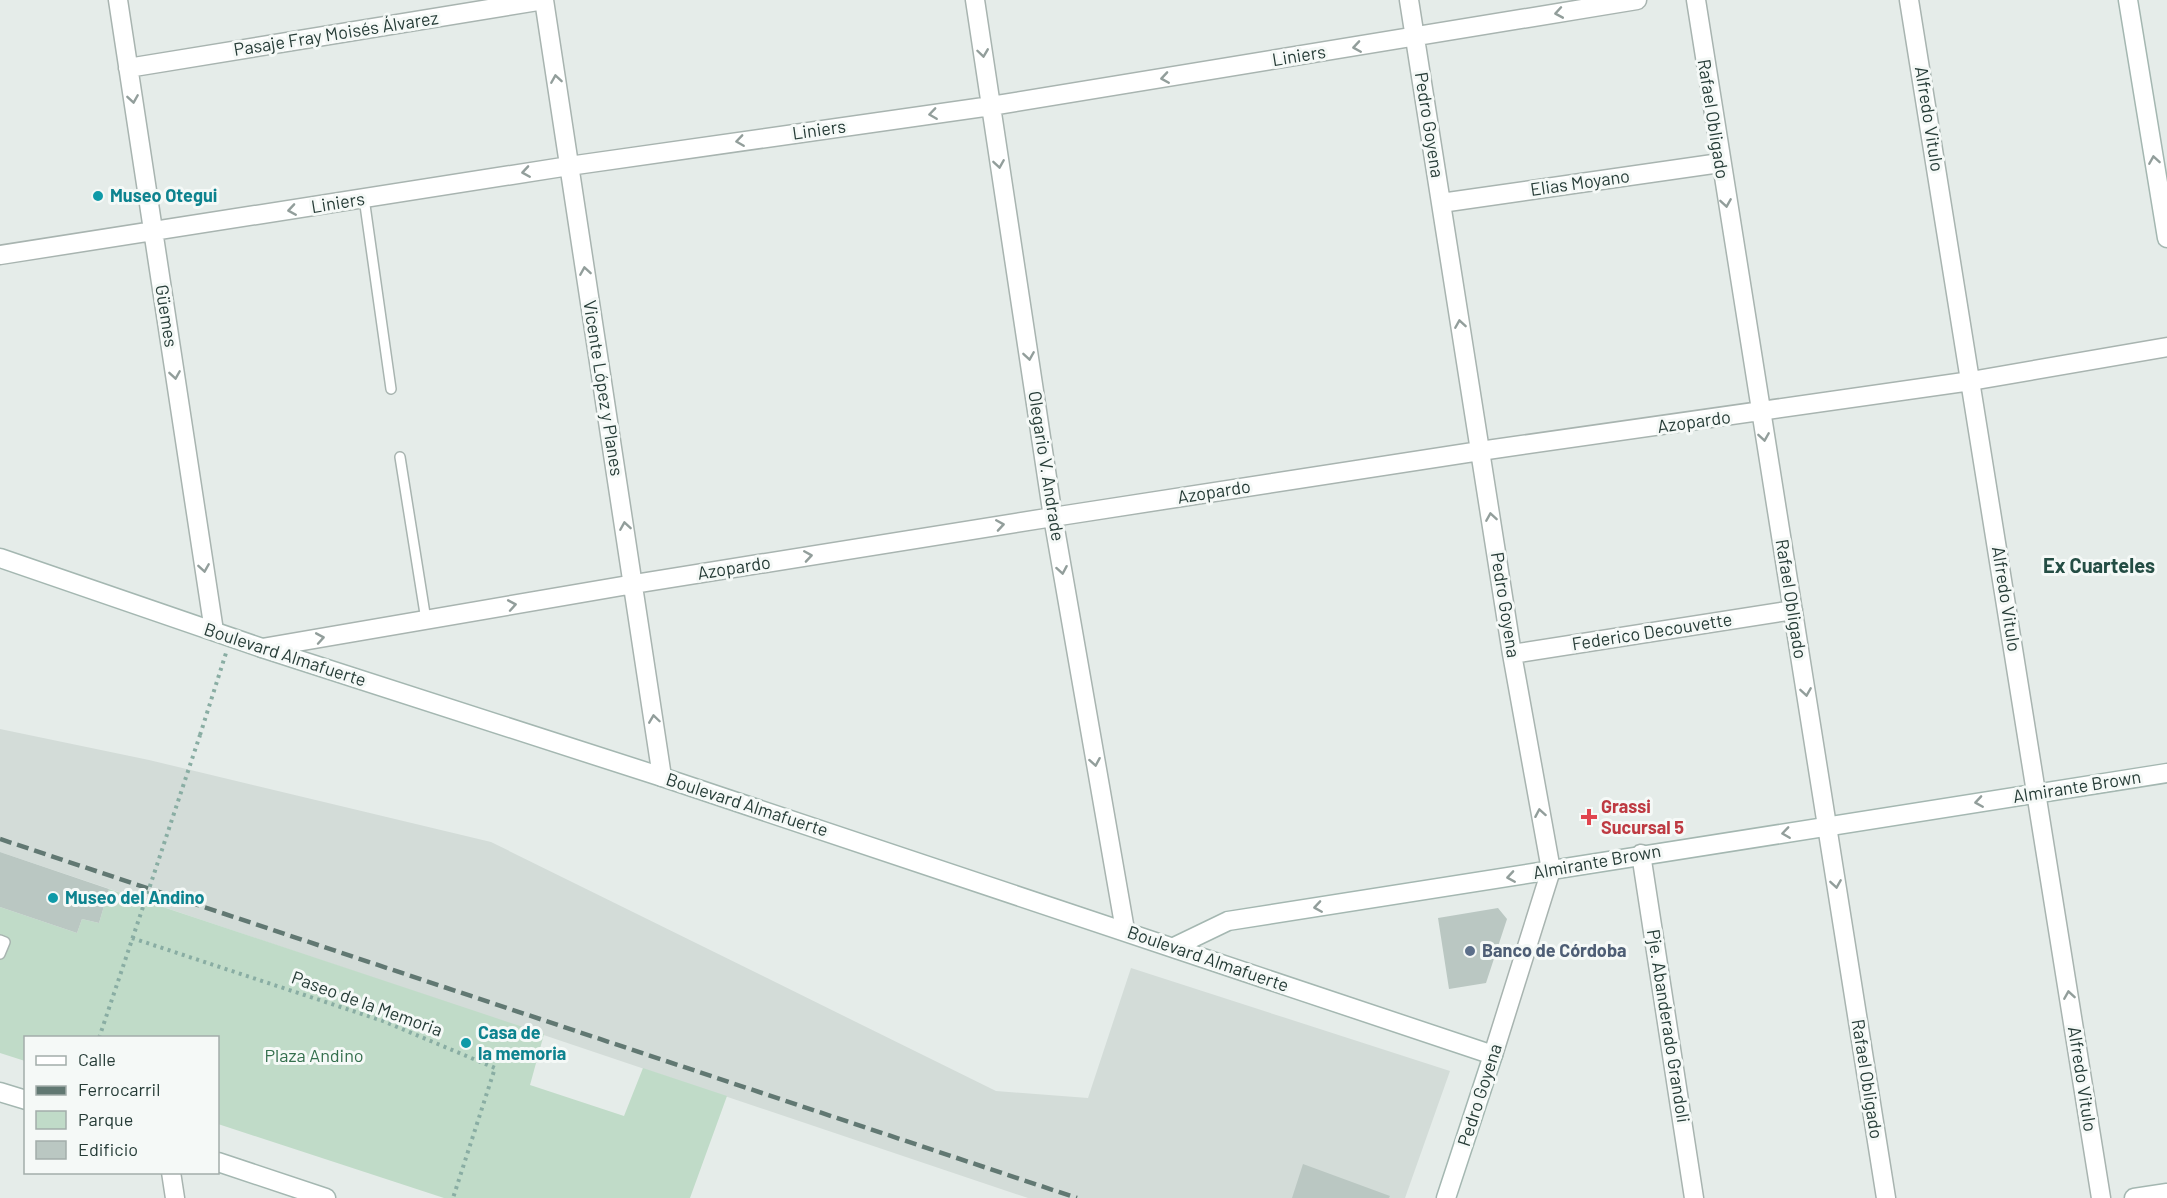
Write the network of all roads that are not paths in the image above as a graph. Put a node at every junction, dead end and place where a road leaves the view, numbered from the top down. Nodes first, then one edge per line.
1 (118, 0) edge
2 (544, 0) edge
3 (975, 0) edge
4 (1409, 0) edge
5 (1637, 0) edge
6 (1696, 0) edge
7 (1910, 0) edge
8 (2128, 0) edge
9 (1415, 37) junction
10 (128, 68) junction
11 (991, 106) junction
12 (1720, 163) junction
13 (569, 166) junction
14 (364, 198) junction
15 (1441, 203) junction
16 (153, 232) junction
17 (2167, 238) edge
18 (0, 255) edge
19 (2167, 347) edge
20 (1971, 381) junction
21 (392, 389) dead end
22 (1760, 413) junction
23 (1480, 451) junction
24 (400, 457) dead end
25 (1053, 517) junction
26 (0, 558) edge
27 (633, 584) junction
28 (1792, 610) junction
29 (426, 620) junction
30 (222, 634) junction
31 (262, 648) junction
32 (1512, 654) junction
33 (2167, 772) edge
34 (662, 777) junction
35 (2036, 792) junction
36 (1827, 827) junction
37 (1641, 854) junction
38 (1551, 870) junction
39 (1125, 930) junction
40 (0, 940) edge
41 (1174, 947) junction
42 (0, 954) edge
43 (1493, 1055) junction
44 (0, 1092) edge
45 (24, 1099) edge
46 (219, 1162) edge
47 (171, 1174) edge
48 (2167, 1193) edge
49 (175, 1198) edge
50 (326, 1198) edge
51 (1446, 1198) edge
52 (1694, 1198) edge
53 (1886, 1198) edge
54 (2101, 1198) edge
55 (2134, 1198) edge

1 - 10 street, Güemes
2 - 10 street, Pasaje Fray Moisés Álvarez
13 -> 2 street, Vicente López y Planes
3 -> 11 street, Olegario V. Andrade
4 - 9 street, Pedro Goyena
5 -> 9 street, Liniers
6 - 12 street, Rafael Obligado
7 - 20 street, Alfredo Vitulo
17 -> 8 street
9 -> 11 street, Liniers
9 - 15 street, Pedro Goyena
10 -> 16 street, Güemes
11 -> 13 street, Liniers
11 -> 25 street, Olegario V. Andrade
12 - 15 street, Elias Moyano
12 -> 22 street, Rafael Obligado
13 -> 14 street, Liniers
27 -> 13 street, Vicente López y Planes
14 -> 16 street, Liniers
14 - 21 lane
23 -> 15 street, Pedro Goyena
16 - 18 street, Liniers
16 -> 30 street, Güemes
19 - 20 street, Azopardo
20 - 22 street, Azopardo
20 - 35 street, Alfredo Vitulo
22 - 23 street, Azopardo
22 -> 28 street, Rafael Obligado
23 - 25 street, Azopardo
32 -> 23 street, Pedro Goyena
24 - 29 lane
27 -> 25 street, Azopardo
25 -> 39 street, Olegario V. Andrade
26 - 30 street, Boulevard Almafuerte
29 -> 27 street, Azopardo
34 -> 27 street, Vicente López y Planes
28 - 32 street, Federico Decouvette
28 -> 36 street, Rafael Obligado
31 -> 29 street, Azopardo
30 - 31 street, Boulevard Almafuerte
31 - 34 street, Boulevard Almafuerte
38 -> 32 street, Pedro Goyena
33 - 35 street, Almirante Brown
34 - 39 street, Boulevard Almafuerte
35 -> 36 street, Almirante Brown
54 -> 35 street, Alfredo Vitulo
36 -> 37 street, Almirante Brown
36 -> 53 street, Rafael Obligado
37 - 38 street, Almirante Brown
37 - 52 street, Pje. Abanderado Grandoli
38 -> 41 street, Almirante Brown
38 - 43 street, Pedro Goyena
39 - 41 street, Boulevard Almafuerte
40 - 42 lane
41 - 43 street, Boulevard Almafuerte
43 - 51 street, Pedro Goyena
44 - 45 street
46 - 50 street
47 - 49 street
48 - 55 street

